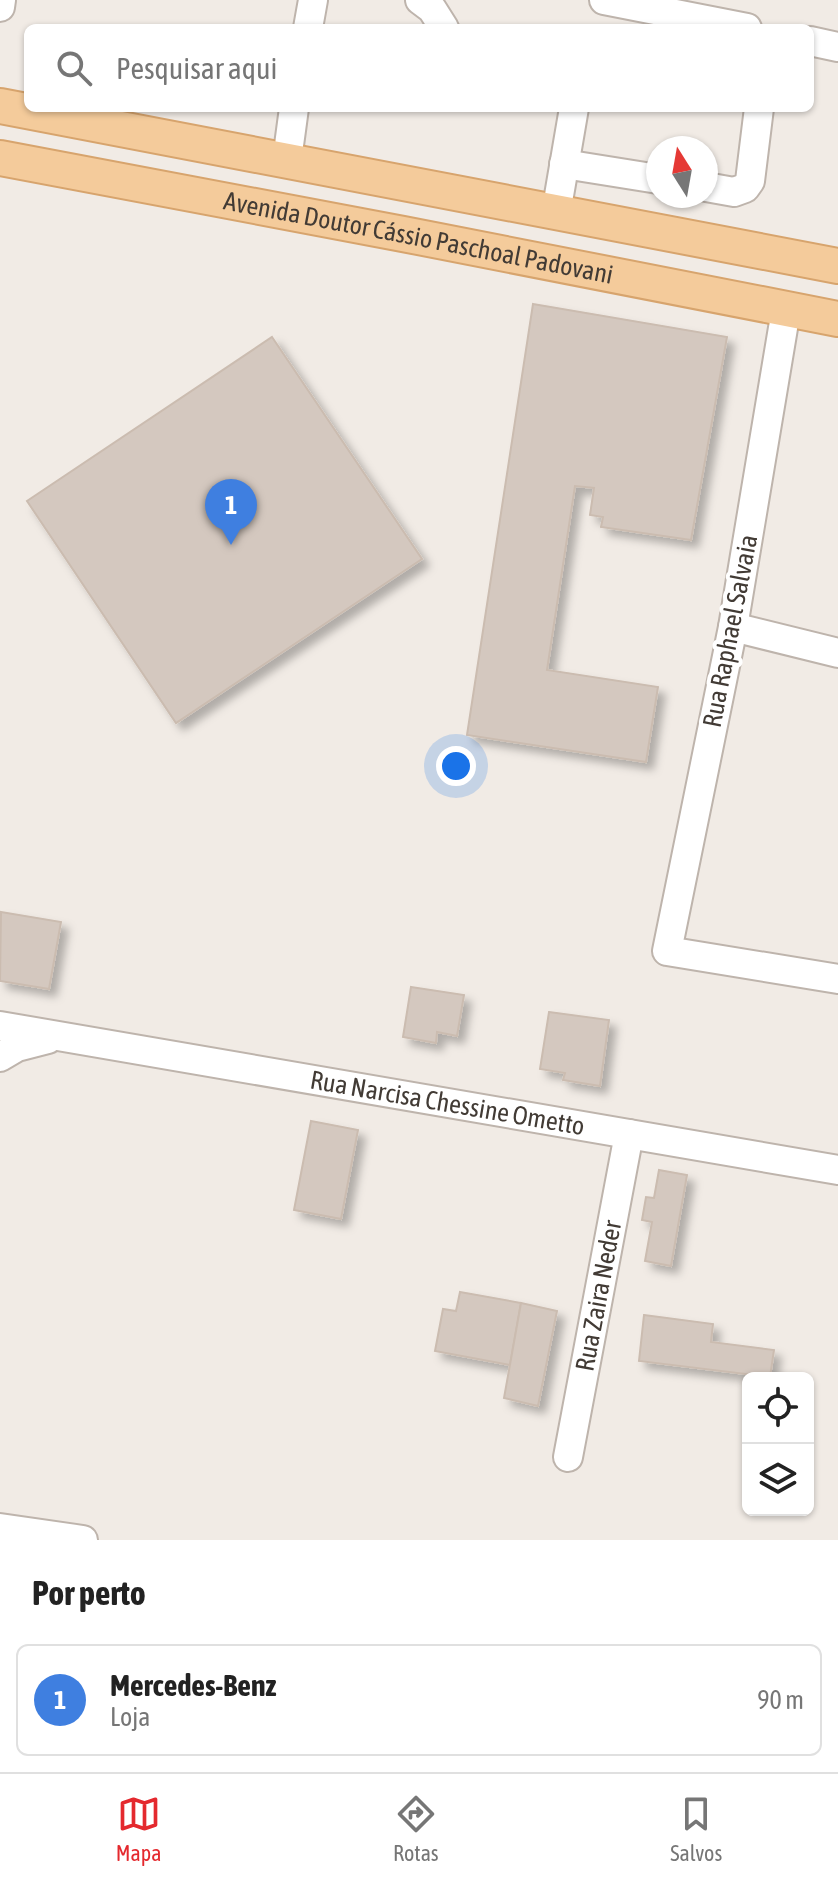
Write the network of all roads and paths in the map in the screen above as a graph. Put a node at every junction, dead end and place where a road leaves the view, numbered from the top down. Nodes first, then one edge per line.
1 (1, 0) edge
2 (313, 0) edge
3 (420, 0) edge
4 (604, 0) edge
5 (0, 7) edge
6 (309, 24) edge
7 (441, 24) edge
8 (727, 24) edge
9 (814, 42) edge
10 (838, 47) edge
11 (0, 106) edge
12 (24, 111) edge
13 (32, 112) edge
14 (293, 112) edge
15 (573, 112) edge
16 (759, 112) edge
17 (287, 160) junction
18 (564, 164) junction
19 (8, 168) edge
20 (646, 177) edge
21 (421, 186) junction
22 (718, 189) edge
23 (556, 213) junction
24 (403, 234) junction
25 (838, 266) edge
26 (786, 310) junction
27 (838, 319) edge
28 (733, 627) junction
29 (838, 653) edge
30 (838, 979) edge
31 (0, 1026) edge
32 (56, 1037) junction
33 (0, 1057) edge
34 (629, 1134) junction
35 (838, 1170) edge
36 (568, 1457) dead end
37 (0, 1528) edge
38 (44, 1537) edge
39 (83, 1540) edge

1 - 5 street
2 - 6 street
3 - 7 street
4 - 8 street
9 - 10 street
11 - 12 main road, Avenida Doutor Cássio Paschoal Padovani
13 - 17 main road, Avenida Doutor Cássio Paschoal Padovani
14 - 17 street
15 - 18 street
16 - 22 street
17 - 21 main road, Avenida Doutor Cássio Paschoal Padovani
18 - 20 street
18 - 23 street
19 - 24 main road, Avenida Doutor Cássio Paschoal Padovani
21 - 23 main road, Avenida Doutor Cássio Paschoal Padovani
21 - 24 main road
23 - 25 main road, Avenida Doutor Cássio Paschoal Padovani
24 - 26 main road, Avenida Doutor Cássio Paschoal Padovani
26 - 27 main road, Avenida Doutor Cássio Paschoal Padovani
26 - 28 street, Rua Raphael Salvaia
28 - 29 street
28 - 30 street, Rua Raphael Salvaia
31 - 32 street, Rua Narcisa Chessine Ometto
32 - 33 street, Rua Narcisa Chessine Ometto
32 - 34 street, Rua Narcisa Chessine Ometto
34 - 35 street, Rua Narcisa Chessine Ometto
34 - 36 street, Rua Zaira Neder
37 - 38 street
38 - 39 street

